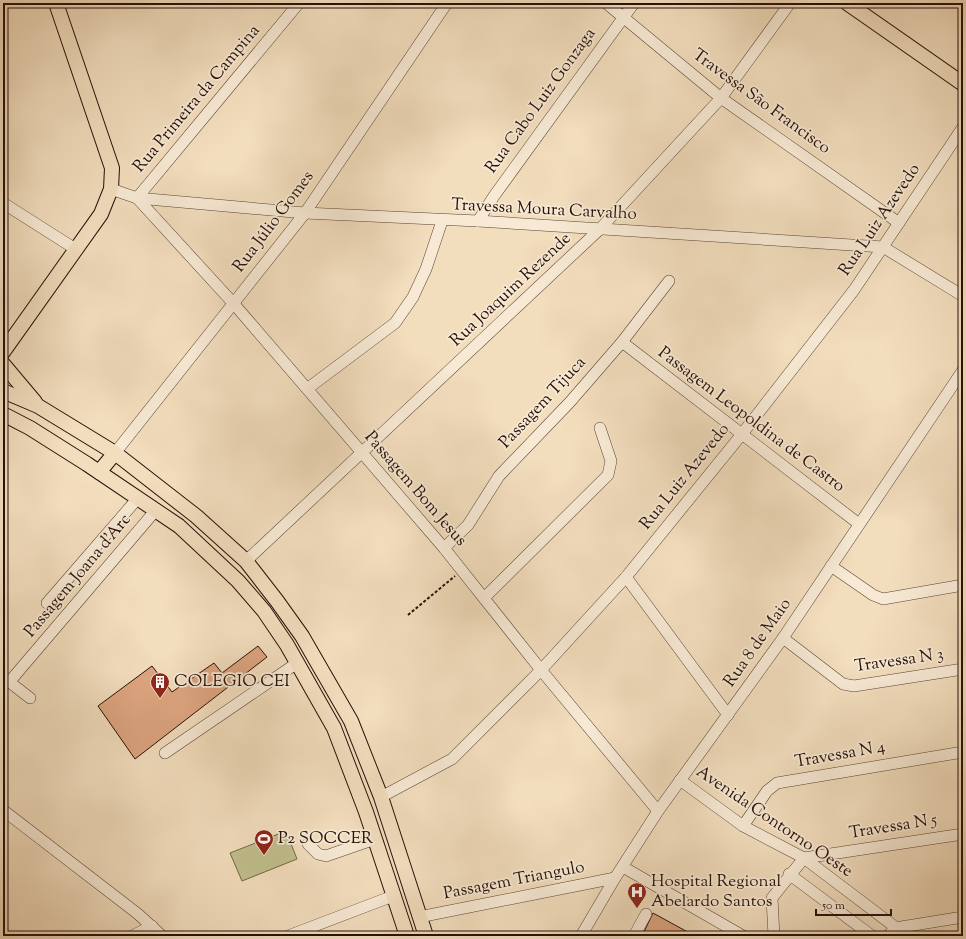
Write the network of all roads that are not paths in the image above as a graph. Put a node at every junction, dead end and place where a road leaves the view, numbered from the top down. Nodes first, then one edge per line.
1 (56, 3) edge
2 (300, 3) edge
3 (448, 3) edge
4 (606, 3) edge
5 (634, 3) edge
6 (790, 3) edge
7 (847, 3) edge
8 (623, 17) junction
9 (963, 84) edge
10 (721, 98) junction
11 (963, 128) edge
12 (111, 189) junction
13 (137, 198) junction
14 (3, 203) edge
15 (305, 213) junction
16 (442, 221) junction
17 (478, 222) junction
18 (899, 223) junction
19 (600, 229) junction
20 (883, 247) junction
21 (77, 250) junction
22 (669, 281) dead end
23 (963, 296) edge
24 (234, 304) junction
25 (622, 342) junction
26 (3, 352) edge
27 (3, 364) edge
28 (963, 370) edge
29 (307, 389) junction
30 (3, 391) edge
31 (38, 406) junction
32 (3, 414) edge
33 (600, 428) dead end
34 (742, 434) junction
35 (115, 453) junction
36 (362, 453) junction
37 (99, 472) junction
38 (138, 498) junction
39 (156, 510) junction
40 (859, 524) junction
41 (210, 529) junction
42 (198, 543) junction
43 (444, 548) junction
44 (246, 561) junction
45 (831, 566) junction
46 (626, 577) junction
47 (963, 585) edge
48 (484, 598) junction
49 (47, 603) dead end
50 (783, 638) junction
51 (297, 662) junction
52 (963, 669) edge
53 (541, 670) junction
54 (30, 698) dead end
55 (728, 715) junction
56 (351, 721) junction
57 (334, 728) junction
58 (963, 752) edge
59 (165, 753) dead end
60 (680, 780) junction
61 (381, 797) junction
62 (3, 810) edge
63 (658, 811) junction
64 (743, 826) junction
65 (963, 834) edge
66 (375, 838) junction
67 (308, 844) dead end
68 (804, 858) junction
69 (622, 867) junction
70 (790, 874) junction
71 (615, 878) junction
72 (393, 896) junction
73 (646, 914) dead end
74 (419, 917) junction
75 (963, 917) edge
76 (152, 926) junction
77 (891, 932) edge
78 (132, 936) edge
79 (162, 936) edge
80 (288, 936) edge
81 (407, 936) edge
82 (426, 936) edge
83 (581, 936) edge
84 (634, 936) edge
85 (743, 936) edge
86 (774, 936) edge
87 (872, 936) edge
88 (907, 936) edge

1 - 12 main road
2 - 13 street, Rua Primeira da Campina
3 - 15 street, Rua Júlio Gomes
4 - 8 street, Travessa São Francisco
5 - 8 street, Rua Cabo Luiz Gonzaga
6 - 10 street, Rua Joaquim Rezende
7 - 9 main road
8 - 10 street, Travessa São Francisco
8 - 17 street, Rua Cabo Luiz Gonzaga
10 - 18 street, Travessa São Francisco
10 - 19 street, Rua Joaquim Rezende
11 - 18 street, Rua Luiz Azevedo
12 - 13 street, Travessa Moura Carvalho
12 - 21 main road
13 - 15 street, Travessa Moura Carvalho
13 - 24 street, Passagem Bom Jesus
14 - 21 street
15 - 16 street, Travessa Moura Carvalho
15 - 24 street, Rua Júlio Gomes
16 - 17 street, Travessa Moura Carvalho
16 - 29 street
17 - 19 street, Travessa Moura Carvalho
18 - 20 street, Rua Luiz Azevedo
19 - 20 street, Travessa Moura Carvalho
19 - 36 street, Rua Joaquim Rezende
20 - 23 street, Travessa Moura Carvalho
20 - 34 street, Rua Luiz Azevedo
21 - 26 main road
22 - 25 street, Passagem Tijuca
24 - 29 street, Passagem Bom Jesus
24 - 35 street, Rua Júlio Gomes
25 - 34 street, Passagem Leopoldina de Castro
25 - 43 street, Passagem Tijuca
27 - 31 main road
28 - 40 street, Rua 8 de Maio
29 - 36 street, Passagem Bom Jesus
30 - 31 main road
31 - 35 main road
32 - 37 main road
33 - 48 street
34 - 40 street, Passagem Leopoldina de Castro
34 - 46 street, Rua Luiz Azevedo
35 - 37 main road
35 - 41 main road
36 - 43 street, Passagem Bom Jesus
36 - 44 street, Rua Joaquim Rezende
37 - 38 main road
38 - 39 main road
38 - 49 street
39 - 42 main road
39 - 54 street, Passagem Joana d'Arc
40 - 45 street, Rua 8 de Maio
41 - 42 main road
41 - 44 main road
42 - 51 main road
43 - 48 street, Passagem Bom Jesus
44 - 56 main road
45 - 47 street
45 - 50 street, Rua 8 de Maio
46 - 53 street, Rua Luiz Azevedo
46 - 55 street
48 - 53 street, Passagem Bom Jesus
50 - 52 street, Travessa N 3
50 - 55 street, Rua 8 de Maio
51 - 57 main road
51 - 59 street
53 - 61 street, Rua Luiz Azevedo
53 - 63 street, Passagem Bom Jesus
55 - 60 street, Rua 8 de Maio
56 - 57 main road
56 - 61 main road
57 - 66 main road
58 - 64 street, Travessa N 4
60 - 63 street, Rua 8 de Maio
60 - 64 street, Avenida Contorno Oeste
61 - 74 main road
62 - 76 street
63 - 69 street, Rua 8 de Maio
64 - 68 street, Avenida Contorno Oeste
65 - 68 street, Travessa N 5
66 - 67 street
66 - 72 main road
68 - 70 street
68 - 77 street, Avenida Contorno Oeste
69 - 71 street, Rua 8 de Maio
69 - 85 street
70 - 86 street
70 - 87 street
71 - 74 street, Passagem Triangulo
71 - 83 street, Rua 8 de Maio
72 - 80 street
72 - 81 main road
73 - 84 street
74 - 82 main road
75 - 77 street
76 - 78 street
76 - 79 street
77 - 88 street, Avenida Contorno Oeste

